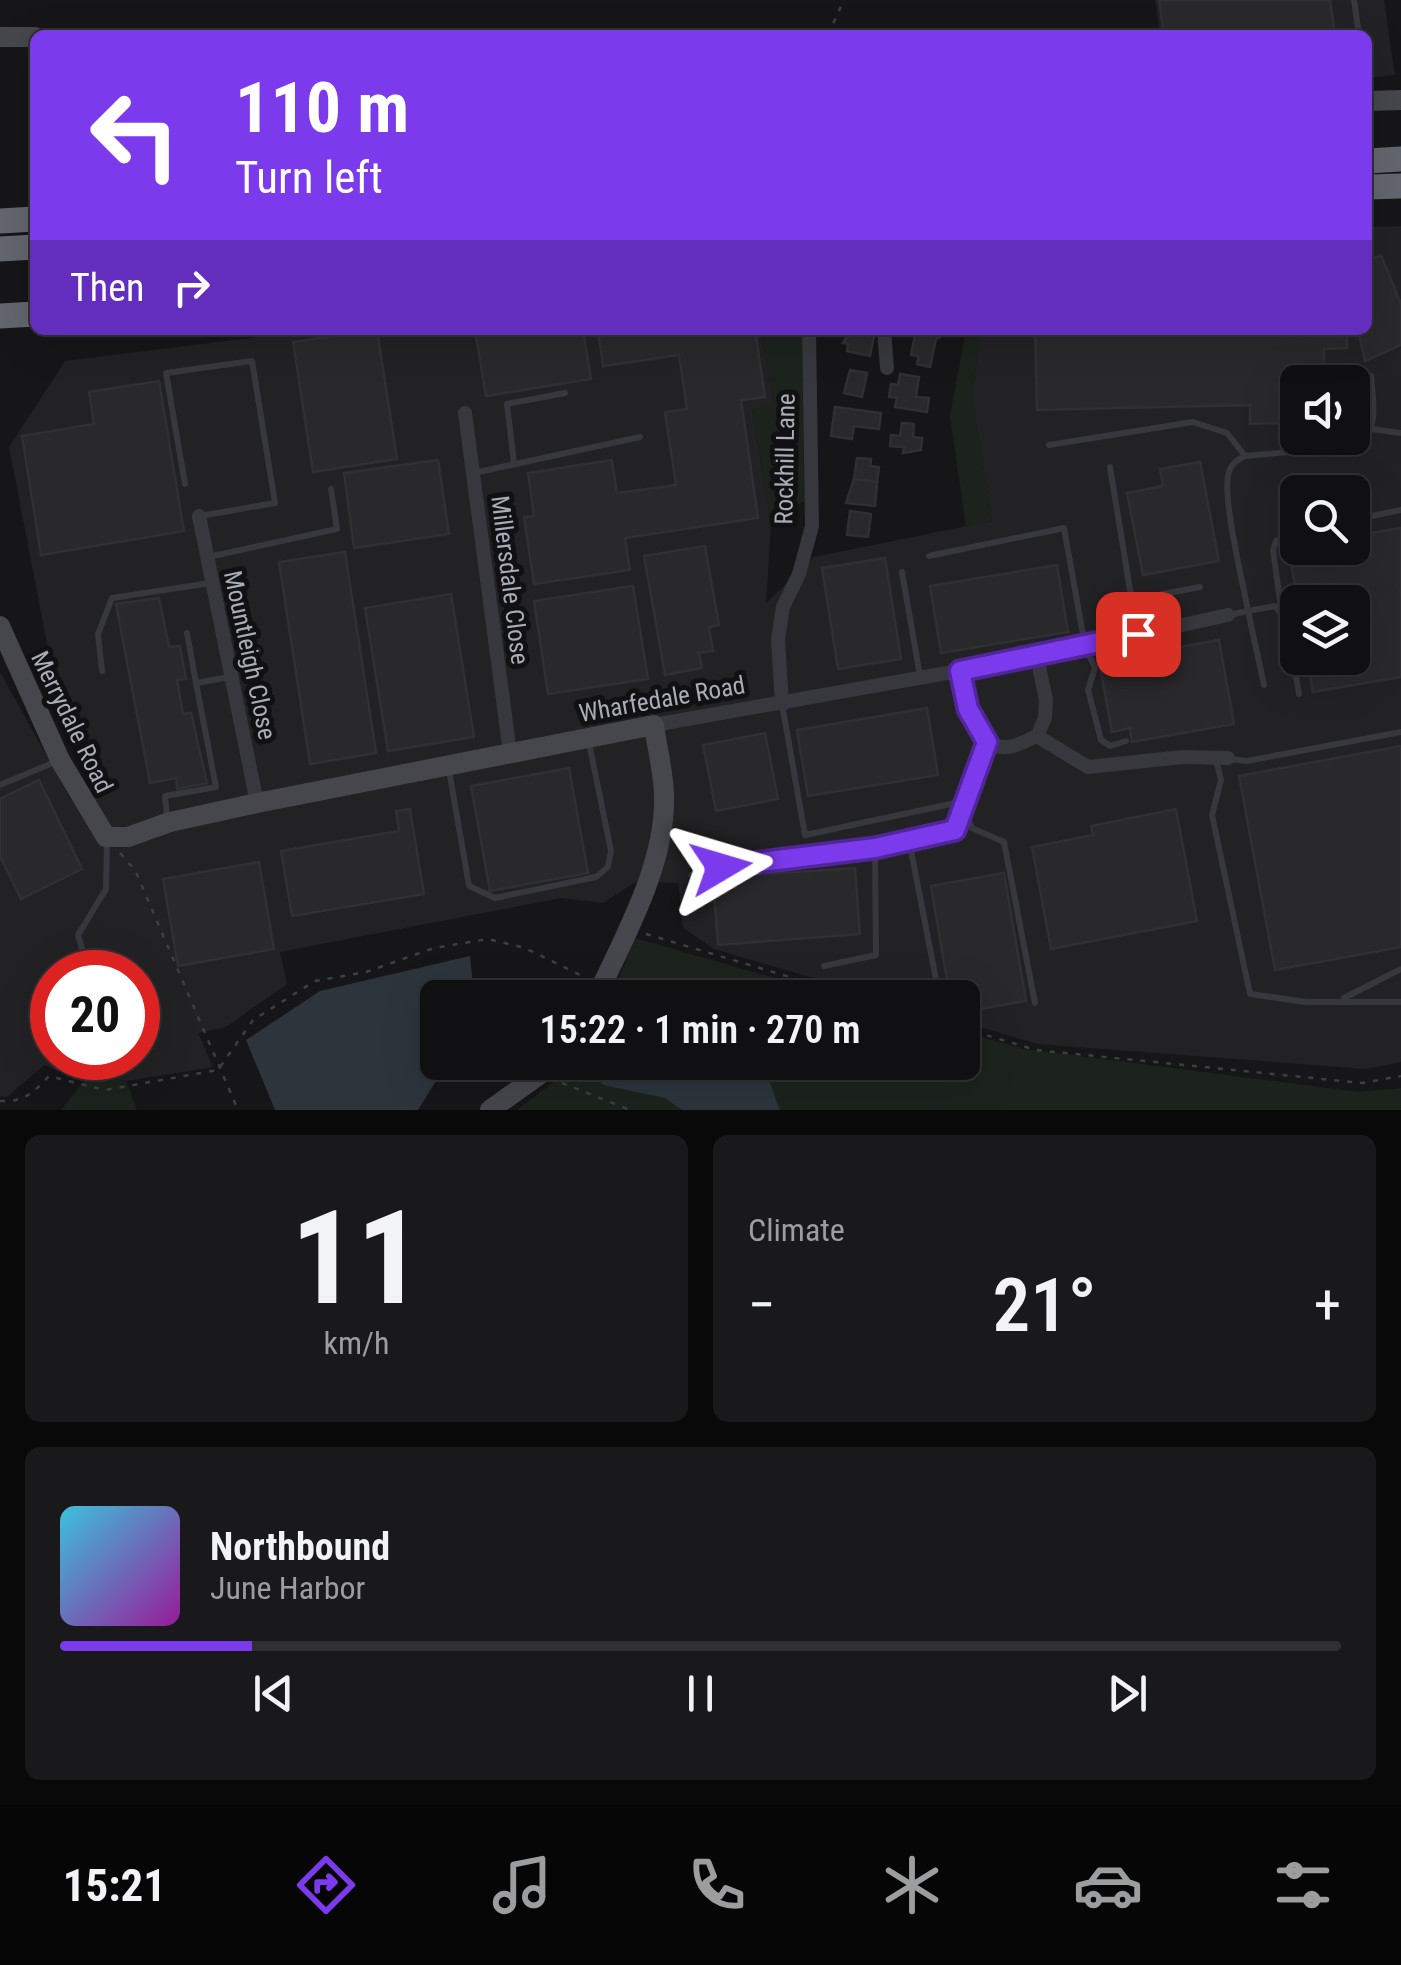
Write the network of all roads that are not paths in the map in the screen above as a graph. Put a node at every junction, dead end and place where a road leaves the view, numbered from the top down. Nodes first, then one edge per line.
1 (1354, 0) edge
2 (1358, 30) edge
3 (0, 37) edge
4 (30, 37) edge
5 (1372, 100) edge
6 (1401, 100) edge
7 (1401, 159) edge
8 (1372, 161) edge
9 (1401, 186) edge
10 (1372, 188) edge
11 (30, 219) edge
12 (0, 221) edge
13 (30, 247) edge
14 (0, 249) edge
15 (30, 314) edge
16 (0, 316) edge
17 (809, 335) edge
18 (885, 335) edge
19 (888, 368) dead end
20 (1371, 376) dead end
21 (565, 393) dead end
22 (465, 412) dead end
23 (1372, 429) junction
24 (1401, 434) edge
25 (640, 437) dead end
26 (1049, 446) dead end
27 (1245, 456) junction
28 (514, 464) junction
29 (1110, 467) dead end
30 (473, 473) junction
31 (186, 484) dead end
32 (332, 489) dead end
33 (1401, 510) edge
34 (199, 516) joint
35 (1370, 516) edge
36 (1280, 541) edge
37 (929, 556) dead end
38 (207, 557) junction
39 (902, 572) dead end
40 (212, 582) junction
41 (1200, 588) dead end
42 (1132, 600) junction
43 (1280, 602) edge
44 (1280, 609) edge
45 (1248, 611) junction
46 (1228, 615) joint
47 (1, 632) edge
48 (187, 633) dead end
49 (1138, 634) junction
50 (1086, 646) junction
51 (1037, 657) junction
52 (102, 671) dead end
53 (960, 671) junction
54 (1295, 675) edge
55 (231, 677) junction
56 (920, 677) junction
57 (196, 683) junction
58 (1264, 685) dead end
59 (1299, 694) dead end
60 (782, 704) junction
61 (654, 724) junction
62 (1401, 732) edge
63 (588, 736) junction
64 (1038, 736) junction
65 (1126, 740) dead end
66 (987, 742) junction
67 (510, 752) junction
68 (1222, 758) junction
69 (60, 760) junction
70 (448, 765) junction
71 (0, 785) edge
72 (962, 802) junction
73 (257, 803) junction
74 (168, 822) junction
75 (106, 837) junction
76 (909, 840) junction
77 (875, 848) junction
78 (690, 874) dead end
79 (82, 950) edge
80 (824, 966) dead end
81 (1401, 969) edge
82 (603, 980) edge
83 (936, 980) edge
84 (1342, 1000) junction
85 (1401, 1002) edge
86 (1034, 1003) dead end
87 (534, 1080) edge
88 (490, 1110) edge

1 - 2 lane
3 - 4 street
5 - 6 street
7 - 8 highway
9 - 10 highway
11 - 12 highway
13 - 14 highway
15 - 16 highway
17 - 60 street, Rockhill Lane
18 - 19 street
20 - 23 lane
21 - 28 lane
22 - 30 street, Millersdale Close
23 - 24 lane
23 - 27 lane
25 - 28 lane
26 - 27 lane
27 - 45 lane
28 - 30 lane
29 - 42 lane
30 - 67 street, Millersdale Close
31 - 34 lane
32 - 38 lane
33 - 35 lane
34 - 38 street, Mountleigh Close
36 - 43 lane
37 - 50 lane
38 - 40 street, Mountleigh Close
39 - 56 lane
40 - 52 lane
40 - 55 street, Mountleigh Close
41 - 42 lane
42 - 49 lane
44 - 45 lane
45 - 46 lane
45 - 58 lane
46 - 49 street, Wharfedale Road
47 - 69 street, Merrydale Road
48 - 57 lane
49 - 50 street, Wharfedale Road
50 - 51 street, Wharfedale Road
50 - 65 lane
51 - 53 street, Wharfedale Road
51 - 64 street
53 - 56 street, Wharfedale Road
53 - 66 street
54 - 59 lane
55 - 57 lane
55 - 73 street, Mountleigh Close
56 - 60 street, Wharfedale Road
57 - 74 lane
60 - 61 street, Wharfedale Road
60 - 72 lane
61 - 63 street, Wharfedale Road
61 - 82 street
62 - 68 lane
63 - 67 street, Wharfedale Road
63 - 70 lane
64 - 66 street
64 - 68 street
66 - 72 street
67 - 70 street, Wharfedale Road
68 - 84 lane
69 - 71 lane
69 - 75 street, Merrydale Road
70 - 73 street, Wharfedale Road
72 - 76 lane
72 - 86 lane
73 - 74 street, Wharfedale Road
74 - 75 street, Wharfedale Road
75 - 79 lane
76 - 77 lane
76 - 83 lane
77 - 78 lane
77 - 80 lane
81 - 84 lane
84 - 85 lane
87 - 88 street

